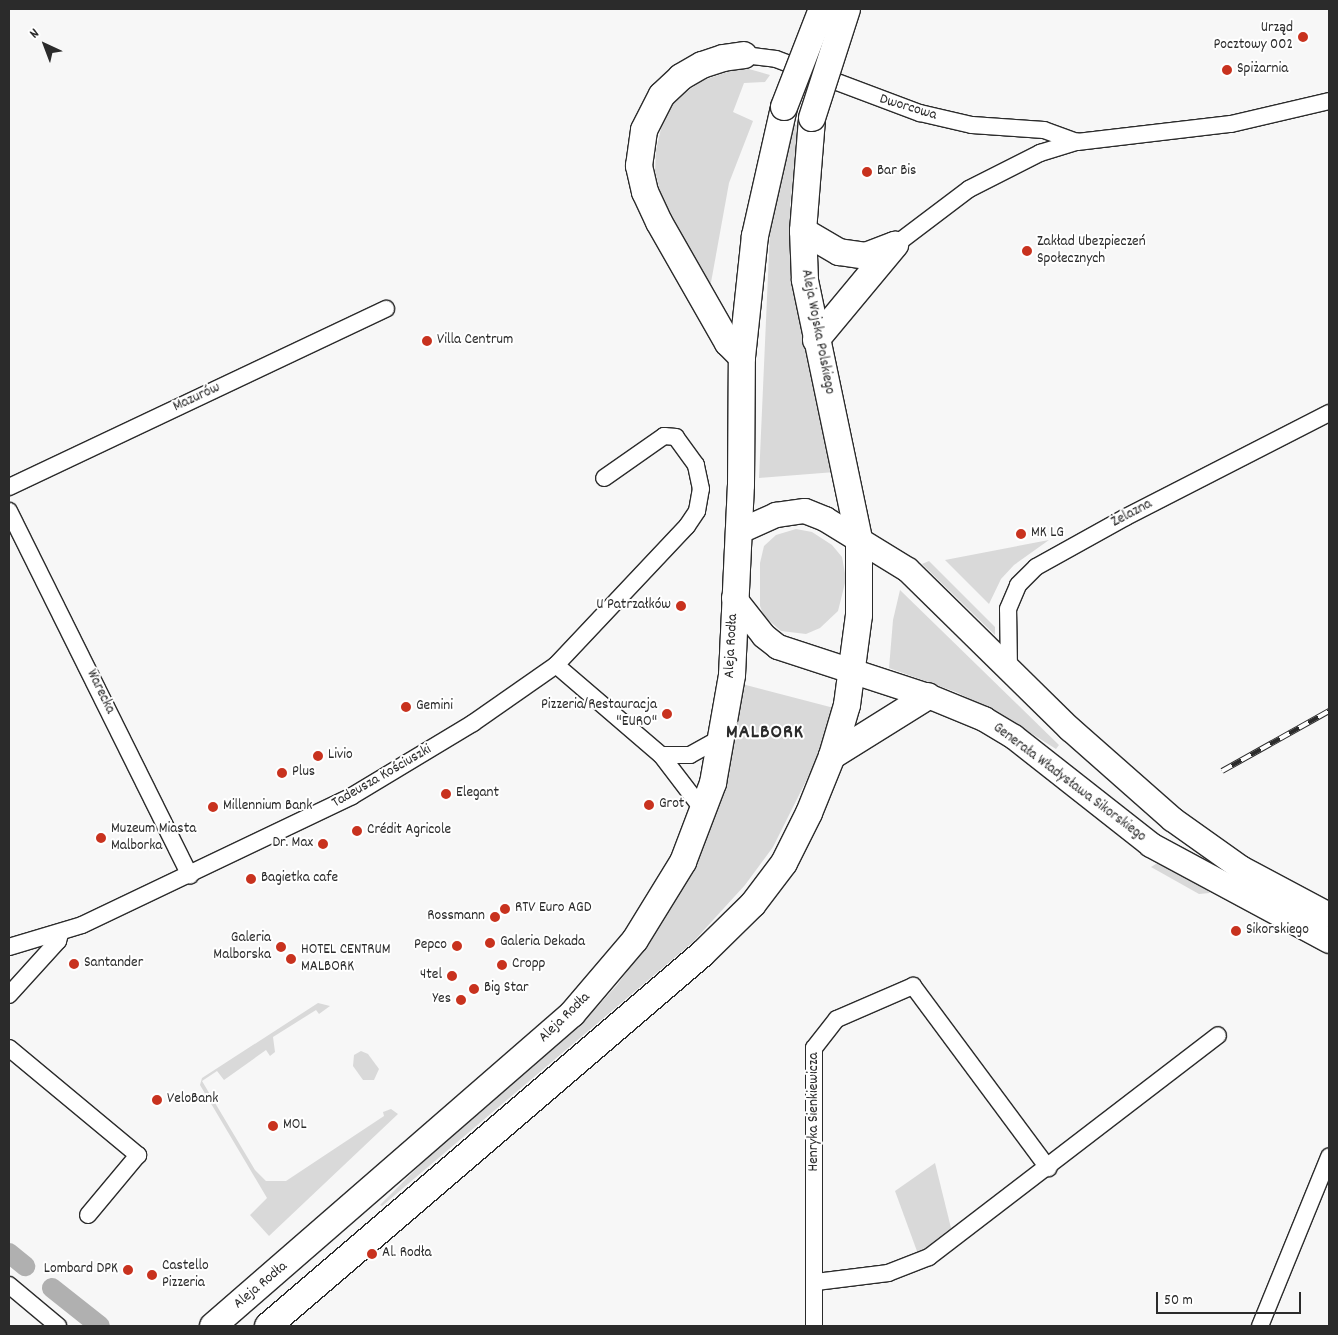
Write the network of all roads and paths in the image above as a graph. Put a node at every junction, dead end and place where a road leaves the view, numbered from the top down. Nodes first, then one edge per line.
1 (822, 9) edge
2 (847, 9) edge
3 (744, 56) joint
4 (1327, 104) edge
5 (1077, 142) junction
6 (802, 232) junction
7 (895, 245) junction
8 (386, 309) dead end
9 (816, 340) junction
10 (742, 357) junction
11 (1329, 413) edge
12 (604, 478) dead end
13 (9, 487) edge
14 (9, 511) edge
15 (738, 532) junction
16 (858, 539) junction
17 (734, 598) junction
18 (556, 665) junction
19 (1008, 670) junction
20 (854, 672) junction
21 (928, 696) junction
22 (722, 737) junction
23 (661, 755) junction
24 (832, 756) junction
25 (703, 810) junction
26 (190, 875) junction
27 (1329, 915) edge
28 (60, 934) junction
29 (1329, 941) edge
30 (9, 947) edge
31 (9, 995) edge
32 (1218, 1035) dead end
33 (9, 1048) edge
34 (1329, 1157) edge
35 (1048, 1168) junction
36 (88, 1215) dead end
37 (816, 1282) junction
38 (9, 1285) edge
39 (58, 1326) edge
40 (213, 1326) edge
41 (268, 1326) edge
42 (814, 1326) edge
43 (1260, 1326) edge

1 - 10 main road, bridge
2 - 6 main road, Aleja Wojska Polskiego, bridge
3 - 5 street, Dworcowa
3 - 10 main road
4 - 5 street, Dworcowa
5 - 7 street, Dworcowa
6 - 7 main road
6 - 9 main road, Aleja Wojska Polskiego
7 - 9 main road
8 - 13 street, Mazurów
9 - 16 main road, Aleja Wojska Polskiego
10 - 15 main road
11 - 19 street, Żelazna
12 - 18 street, Tadeusza Kościuszki
14 - 26 street, Warecka
15 - 16 main road
15 - 17 main road, Aleja Rodła
16 - 19 main road
16 - 20 main road, Aleja Wojska Polskiego
17 - 20 main road, Generała Władysława Sikorskiego
17 - 22 main road, Aleja Rodła
18 - 23 street
18 - 26 street, Tadeusza Kościuszki
19 - 27 main road
20 - 21 main road, Generała Władysława Sikorskiego
20 - 24 main road
21 - 24 main road
21 - 29 main road, Generała Władysława Sikorskiego
22 - 23 street
22 - 25 main road, Aleja Rodła
23 - 25 street
24 - 41 main road
25 - 40 main road, Aleja Rodła
26 - 28 street, Tadeusza Kościuszki
28 - 30 street, Tadeusza Kościuszki
28 - 31 street
32 - 35 street
33 - 36 street
34 - 43 street
35 - 37 street
35 - 37 street, Henryka Sienkiewicza
37 - 42 street, Henryka Sienkiewicza
38 - 39 street

